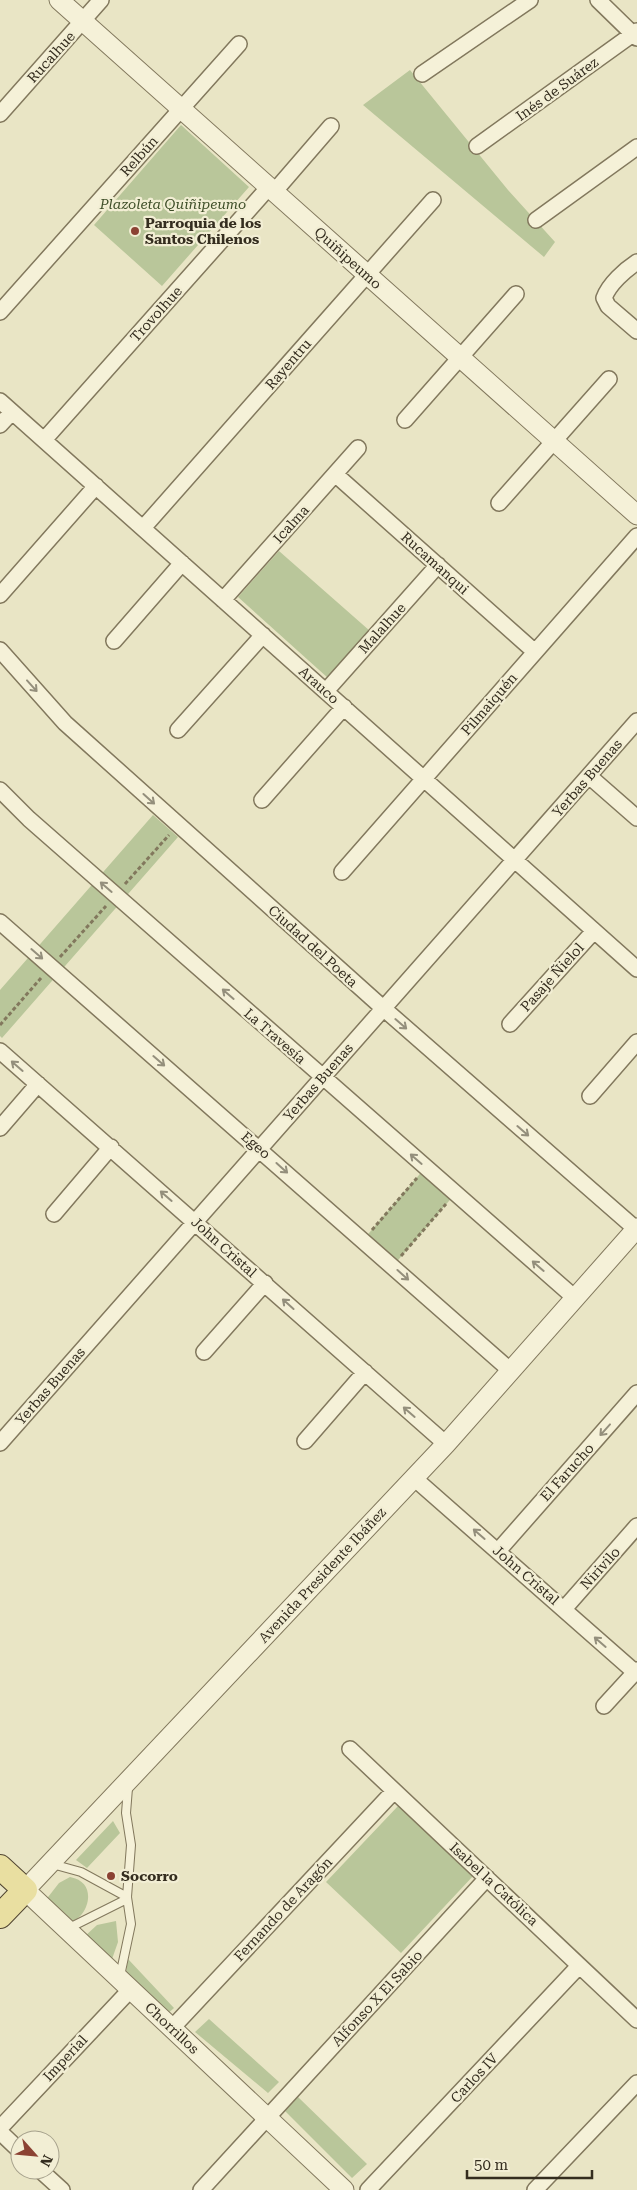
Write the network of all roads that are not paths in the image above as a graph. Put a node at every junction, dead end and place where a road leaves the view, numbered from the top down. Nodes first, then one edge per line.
1 (59, 0) edge
2 (101, 0) edge
3 (530, 0) edge
4 (598, 0) edge
5 (82, 21) junction
6 (636, 34) edge
7 (239, 44) dead end
8 (422, 74) dead end
9 (181, 109) junction
10 (0, 114) edge
11 (331, 126) dead end
12 (477, 146) dead end
13 (637, 147) edge
14 (271, 189) junction
15 (433, 200) dead end
16 (536, 220) dead end
17 (637, 262) edge
18 (366, 274) junction
19 (516, 294) dead end
20 (0, 312) edge
21 (637, 331) edge
22 (460, 358) junction
23 (609, 379) dead end
24 (0, 401) edge
25 (12, 412) junction
26 (405, 420) dead end
27 (0, 426) edge
28 (44, 440) junction
29 (554, 441) junction
30 (358, 448) dead end
31 (336, 474) junction
32 (96, 486) junction
33 (499, 503) dead end
34 (637, 515) edge
35 (143, 528) junction
36 (637, 536) edge
37 (182, 563) junction
38 (438, 566) junction
39 (0, 595) edge
40 (223, 600) junction
41 (263, 635) junction
42 (114, 642) dead end
43 (0, 650) edge
44 (535, 652) junction
45 (326, 691) junction
46 (344, 707) junction
47 (637, 721) edge
48 (178, 730) dead end
49 (589, 776) junction
50 (424, 778) junction
51 (0, 790) edge
52 (262, 800) dead end
53 (637, 818) edge
54 (515, 859) junction
55 (342, 872) dead end
56 (0, 922) edge
57 (594, 931) junction
58 (637, 969) edge
59 (384, 1008) junction
60 (510, 1024) dead end
61 (637, 1042) edge
62 (0, 1051) edge
63 (322, 1078) junction
64 (38, 1084) junction
65 (590, 1096) dead end
66 (0, 1128) edge
67 (111, 1147) junction
68 (260, 1148) junction
69 (54, 1214) dead end
70 (195, 1222) junction
71 (637, 1229) edge
72 (265, 1283) junction
73 (575, 1298) junction
74 (204, 1352) dead end
75 (511, 1371) junction
76 (365, 1372) junction
77 (637, 1394) edge
78 (305, 1442) dead end
79 (0, 1443) edge
80 (446, 1444) junction
81 (414, 1478) junction
82 (637, 1526) edge
83 (498, 1551) junction
84 (564, 1609) junction
85 (636, 1672) edge
86 (604, 1706) dead end
87 (350, 1749) dead end
88 (131, 1778) junction
89 (394, 1791) junction
90 (50, 1863) junction
91 (0, 1867) edge
92 (487, 1878) junction
93 (25, 1890) junction
94 (127, 1898) junction
95 (0, 1916) edge
96 (67, 1929) junction
97 (580, 1966) junction
98 (125, 1984) junction
99 (637, 2020) edge
100 (172, 2028) junction
101 (637, 2083) edge
102 (267, 2117) junction
103 (0, 2128) edge
104 (0, 2132) edge
105 (10, 2142) edge
106 (51, 2180) edge
107 (62, 2190) edge
108 (201, 2190) edge
109 (344, 2190) edge
110 (368, 2190) edge
111 (536, 2190) edge

1 - 5 street, Quiñipeumo
2 - 5 street, Rucalhue
3 - 8 street
4 - 6 street
5 - 9 street, Quiñipeumo
5 - 10 street, Rucalhue
6 - 12 street, Inés de Suárez
7 - 9 street, Relbún
9 - 14 street, Quiñipeumo
9 - 20 street, Relbún
11 - 14 street, Trovolhue
13 - 16 street
14 - 18 street, Quiñipeumo
14 - 28 street, Trovolhue
15 - 18 street, Rayentru
17 - 21 street
18 - 22 street, Quiñipeumo
18 - 35 street, Rayentru
19 - 22 street
22 - 26 street
22 - 29 street, Quiñipeumo
23 - 29 street
24 - 25 street, Arauco
25 - 27 street
25 - 28 street, Arauco
28 - 32 street, Arauco
29 - 33 street
29 - 34 street, Quiñipeumo
30 - 31 street, Icalma
31 - 38 street, Rucamanqui
31 - 40 street, Icalma
32 - 35 street, Arauco
32 - 39 street
35 - 37 street, Arauco
36 - 44 street, Pilmaiquén
37 - 40 street, Arauco
37 - 42 street
38 - 44 street, Rucamanqui
38 - 45 street, Malalhue
40 - 41 street, Arauco
41 - 45 street, Arauco
41 - 48 street
43 -> 59 street, Ciudad del Poeta
44 - 50 street, Pilmaiquén
45 - 46 street, Arauco
46 - 50 street, Arauco
46 - 52 street
47 - 49 street, Yerbas Buenas
49 - 53 street
49 - 54 street, Yerbas Buenas
50 - 54 street, Arauco
50 - 55 street, Pilmaiquén
63 -> 51 street, La Travesía
54 - 57 street, Arauco
54 - 59 street, Yerbas Buenas
56 -> 68 street, Egeo
57 - 58 street, Arauco
57 - 60 street, Pasaje Ñielol
59 - 63 street, Yerbas Buenas
59 -> 71 street, Ciudad del Poeta
61 - 65 street
64 -> 62 street, John Cristal
63 - 68 street, Yerbas Buenas
73 -> 63 street, La Travesía
64 - 66 street
64 - 67 street, John Cristal
67 - 69 street
70 -> 67 street, John Cristal
68 - 70 street, Yerbas Buenas
68 -> 75 street, Egeo
70 - 72 street, John Cristal
70 - 79 street, Yerbas Buenas
71 - 73 street, Avenida Presidente Ibáñez
72 - 74 street
76 -> 72 street, John Cristal
73 - 75 street, Avenida Presidente Ibáñez
75 - 80 street, Avenida Presidente Ibáñez
76 - 78 street
80 -> 76 street, John Cristal
77 -> 83 street, El Farucho
80 - 81 street, Avenida Presidente Ibáñez
83 -> 81 street, John Cristal
81 - 88 street, Avenida Presidente Ibáñez
82 - 84 street, Nirivilo
83 - 84 street, John Cristal
85 -> 84 street, John Cristal
85 - 86 street
87 - 89 street, Isabel la Católica
88 - 90 street, Avenida Presidente Ibáñez
88 - 94 lane
89 - 92 street, Isabel la Católica
89 - 100 street, Fernando de Aragón
90 - 93 street, Avenida Presidente Ibáñez
90 - 94 lane
91 - 93 main road, Chorrillos
92 - 97 street, Isabel la Católica
92 - 102 street, Alfonso X El Sabio
93 - 95 main road, Avenida Presidente Ibáñez
93 - 96 street, Chorrillos
94 - 96 lane
94 - 98 lane
96 - 98 street, Chorrillos
97 - 99 street, Isabel la Católica
97 - 110 street, Carlos IV
98 - 100 street, Chorrillos
98 - 103 street, Imperial
100 - 102 street, Chorrillos
101 - 111 street
102 - 108 street, Alfonso X El Sabio
102 - 109 street, Chorrillos
104 - 105 street
106 - 107 street

